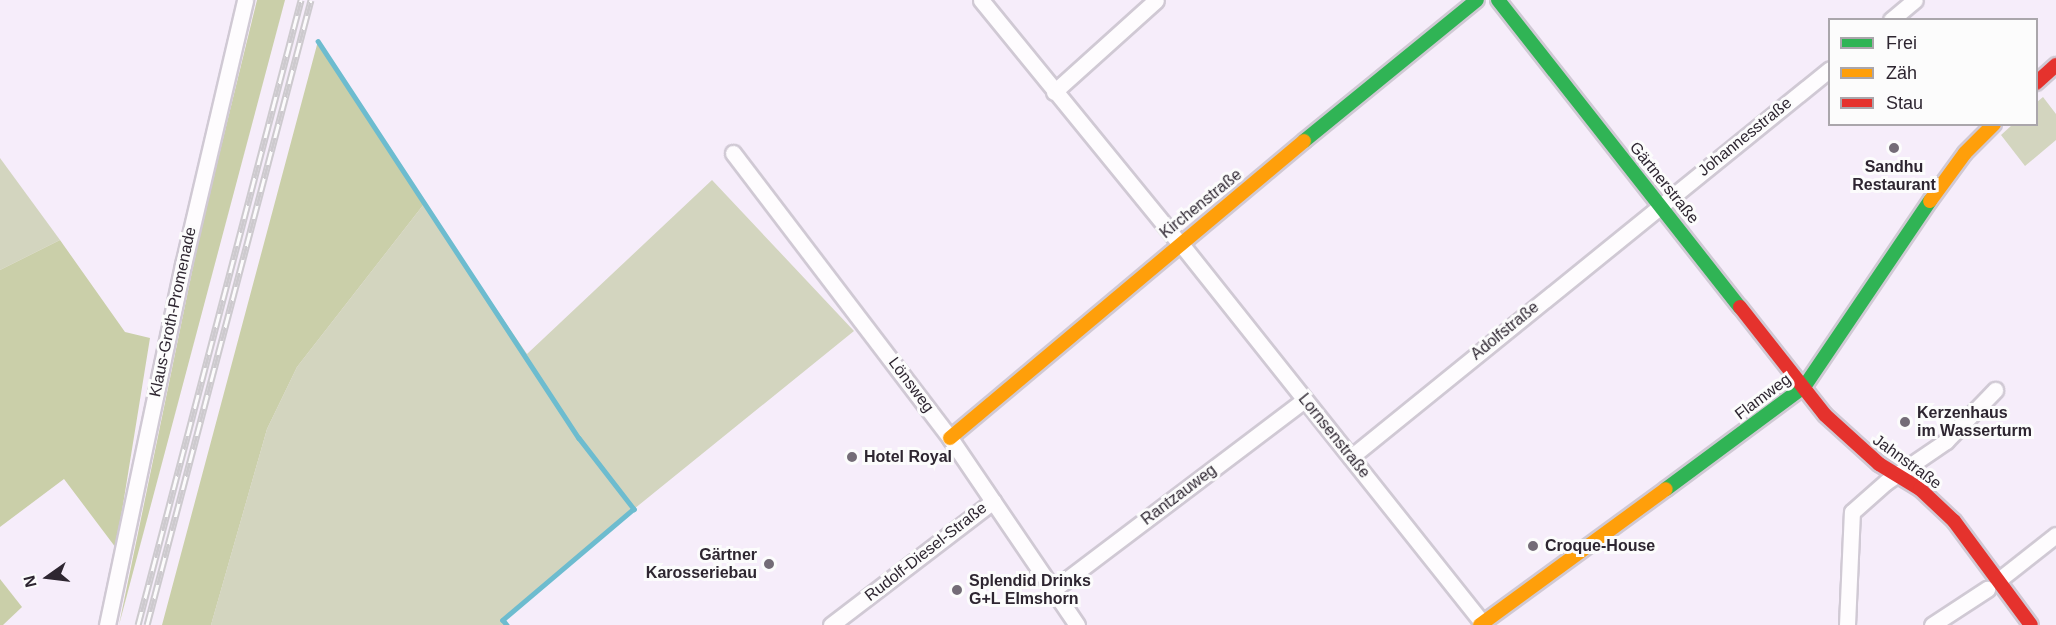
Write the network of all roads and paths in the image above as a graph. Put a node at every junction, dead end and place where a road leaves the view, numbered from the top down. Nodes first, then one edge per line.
1 (246, 0) edge
2 (981, 0) edge
3 (1156, 0) edge
4 (1477, 0) edge
5 (1498, 0) edge
6 (1915, 0) edge
7 (1893, 18) edge
8 (2056, 65) edge
9 (1828, 71) edge
10 (2038, 82) edge
11 (1054, 92) junction
12 (1992, 126) edge
13 (733, 153) dead end
14 (1660, 206) junction
15 (1182, 246) junction
16 (1804, 387) junction
17 (1995, 390) dead end
18 (1304, 400) junction
19 (950, 438) junction
20 (1351, 457) junction
21 (1898, 475) junction
22 (993, 501) junction
23 (2056, 535) edge
24 (2000, 579) junction
25 (1987, 589) dead end
26 (1053, 590) junction
27 (1482, 624) edge
28 (107, 625) edge
29 (831, 625) edge
30 (1077, 625) edge
31 (1847, 625) edge
32 (1932, 625) edge
33 (2031, 625) edge

1 - 28 street, Klaus-Groth-Promenade
2 - 11 street, Lornsenstraße
3 - 11 street
4 - 15 street, Kirchenstraße
5 - 14 street, Gärtnerstraße
6 - 7 street
8 - 10 street
9 - 14 street, Johannesstraße
11 - 15 street, Lornsenstraße
12 - 16 street, Flamweg
13 - 19 street, Lönsweg
14 - 16 street, Gärtnerstraße
14 - 20 street, Adolfstraße
15 - 18 street, Lornsenstraße
15 - 19 street, Kirchenstraße
16 - 21 street, Jahnstraße
16 - 27 street, Flamweg
17 - 21 street
18 - 20 street, Lornsenstraße
18 - 26 street, Rantzauweg
19 - 22 street, Lönsweg
20 - 27 street, Lornsenstraße
21 - 24 street, Jahnstraße
21 - 31 street
22 - 26 street, Lönsweg
22 - 29 street, Rudolf-Diesel-Straße
23 - 24 street
24 - 33 street, Jahnstraße
25 - 32 street
26 - 30 street, Lönsweg

